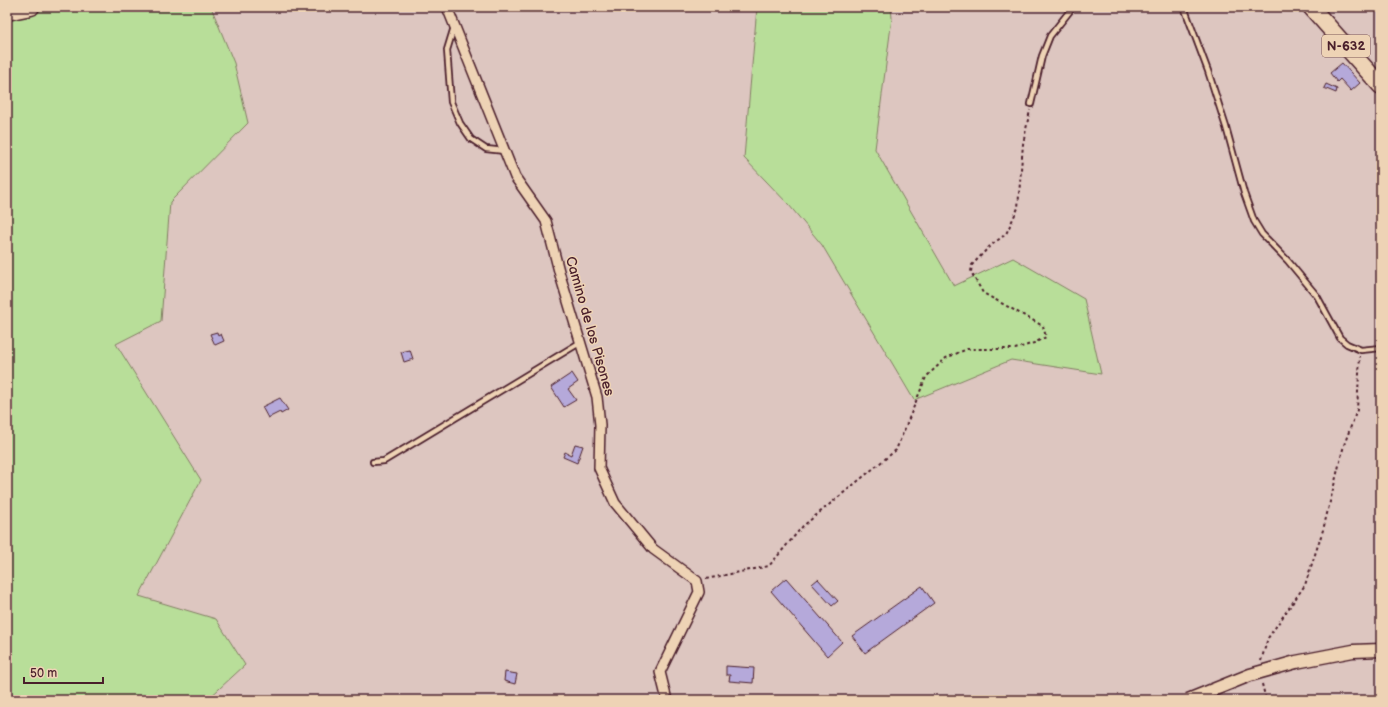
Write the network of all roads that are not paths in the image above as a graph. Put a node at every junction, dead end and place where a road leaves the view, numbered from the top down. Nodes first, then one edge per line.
1 (31, 7) edge
2 (447, 7) edge
3 (1073, 7) edge
4 (1184, 7) edge
5 (1311, 7) edge
6 (7, 12) edge
7 (455, 25) junction
8 (1381, 86) edge
9 (1031, 104) road end
10 (505, 150) junction
11 (581, 342) junction
12 (1381, 348) edge
13 (373, 462) dead end
14 (1381, 650) edge
15 (667, 700) edge
16 (1188, 700) edge

1 - 6 highway
2 - 7 street, Camino de los Pisones
3 - 9 lane
4 - 12 lane
5 - 8 highway, N-632
7 - 10 street, Camino de los Pisones
7 - 10 lane
10 - 11 street, Camino de los Pisones
11 - 13 lane
11 - 15 street, Camino de los Pisones
14 - 16 street, bridge

